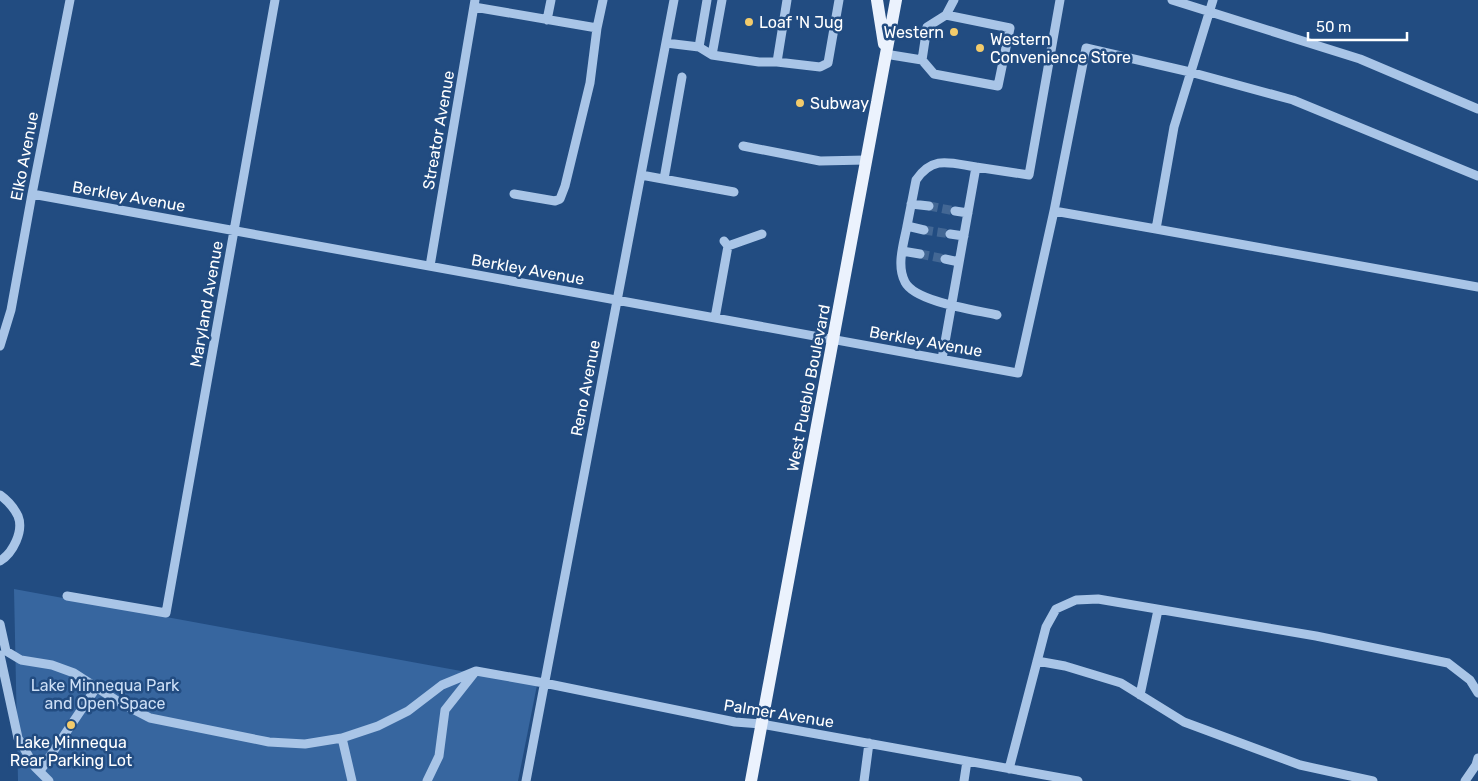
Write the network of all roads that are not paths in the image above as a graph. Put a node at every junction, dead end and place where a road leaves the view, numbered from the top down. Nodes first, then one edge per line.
1 (70, 0) edge
2 (275, 0) edge
3 (551, 0) edge
4 (603, 0) edge
5 (674, 0) edge
6 (707, 0) edge
7 (722, 0) edge
8 (787, 0) edge
9 (839, 0) edge
10 (877, 0) edge
11 (896, 0) edge
12 (954, 0) edge
13 (1060, 0) edge
14 (1172, 0) edge
15 (1213, 0) edge
16 (474, 3) edge
17 (1210, 11) junction
18 (946, 14) junction
19 (547, 20) junction
20 (597, 28) junction
21 (666, 42) junction
22 (699, 47) junction
23 (885, 54) junction
24 (712, 55) junction
25 (922, 60) junction
26 (777, 62) junction
27 (1190, 72) junction
28 (682, 77) dead end
29 (1478, 109) edge
30 (743, 146) dead end
31 (866, 160) junction
32 (976, 167) junction
33 (641, 175) junction
34 (1478, 176) edge
35 (664, 179) junction
36 (734, 192) dead end
37 (32, 194) junction
38 (514, 194) dead end
39 (911, 204) junction
40 (929, 206) tunnel mouth
41 (955, 211) tunnel mouth
42 (1054, 211) junction
43 (968, 213) junction
44 (907, 226) junction
45 (1156, 229) junction
46 (234, 230) junction
47 (924, 230) tunnel mouth
48 (762, 234) dead end
49 (950, 234) tunnel mouth
50 (964, 236) junction
51 (902, 251) junction
52 (920, 254) tunnel mouth
53 (945, 259) tunnel mouth
54 (959, 262) junction
55 (430, 266) junction
56 (1478, 286) edge
57 (617, 300) junction
58 (951, 305) junction
59 (998, 315) dead end
60 (715, 318) junction
61 (833, 339) junction
62 (0, 346) edge
63 (942, 359) junction
64 (0, 495) edge
65 (0, 561) edge
66 (67, 596) dead end
67 (1158, 610) junction
68 (0, 624) edge
69 (0, 654) edge
70 (1037, 661) junction
71 (476, 671) junction
72 (544, 683) junction
73 (96, 688) junction
74 (1478, 693) edge
75 (1140, 695) junction
76 (761, 724) junction
77 (342, 738) junction
78 (869, 743) junction
79 (1478, 758) edge
80 (967, 761) junction
81 (1009, 769) junction
82 (40, 771) junction
83 (49, 781) edge
84 (352, 781) edge
85 (427, 781) edge
86 (526, 781) edge
87 (751, 781) edge
88 (864, 781) edge
89 (964, 781) edge
90 (1078, 781) edge
91 (1373, 781) edge
92 (1465, 781) edge

1 - 37 street, Elko Avenue
2 - 46 street, Maryland Avenue
3 - 19 street
4 - 20 street
5 - 21 street, Reno Avenue
6 - 22 street
7 - 24 street
8 - 26 street
9 - 26 street
10 - 23 main road
11 - 23 main road, West Pueblo Boulevard
12 - 18 street
13 - 32 street
14 - 17 street
15 - 17 street
16 - 19 street
16 - 55 street, Streator Avenue
17 - 27 street
17 - 29 street
18 - 25 street
18 - 25 street
19 - 20 street
20 - 38 street
21 - 22 street
21 - 33 street, Reno Avenue
22 - 24 street
23 - 25 street
23 - 31 main road, West Pueblo Boulevard
24 - 26 street
27 - 34 street
27 - 42 street
27 - 45 street
28 - 35 street
30 - 31 street
31 - 61 main road, West Pueblo Boulevard
32 - 39 street
32 - 43 street
33 - 35 street
33 - 57 street, Reno Avenue
35 - 36 street
37 - 46 street, Berkley Avenue
37 - 62 street, Elko Avenue
39 - 40 street
39 - 44 street
41 - 43 street
42 - 45 street
42 - 63 street, Berkley Avenue
43 - 50 street
44 - 47 street
44 - 51 street
45 - 56 street
46 - 55 street, Berkley Avenue
46 - 66 street, Maryland Avenue
48 - 60 street
49 - 50 street
50 - 54 street
51 - 52 street
51 - 58 street
53 - 54 street
54 - 58 street
55 - 57 street, Berkley Avenue
57 - 60 street, Berkley Avenue
57 - 72 street, Reno Avenue
58 - 59 street
58 - 63 street
60 - 61 street, Berkley Avenue
61 - 63 street, Berkley Avenue
61 - 76 main road, West Pueblo Boulevard
64 - 65 street
67 - 70 street
67 - 74 street
67 - 75 street
68 - 73 street
69 - 82 street
70 - 75 street
70 - 81 street
71 - 72 street, Palmer Avenue
71 - 77 street
71 - 85 street
72 - 76 street, Palmer Avenue
72 - 86 street, Reno Avenue
73 - 77 street
73 - 82 street
75 - 91 street
76 - 78 street, Palmer Avenue
76 - 87 main road, West Pueblo Boulevard
77 - 84 street
78 - 80 street, Palmer Avenue
78 - 88 street
79 - 92 street
80 - 81 street, Palmer Avenue
80 - 89 street
81 - 90 street, Palmer Avenue
82 - 83 street

